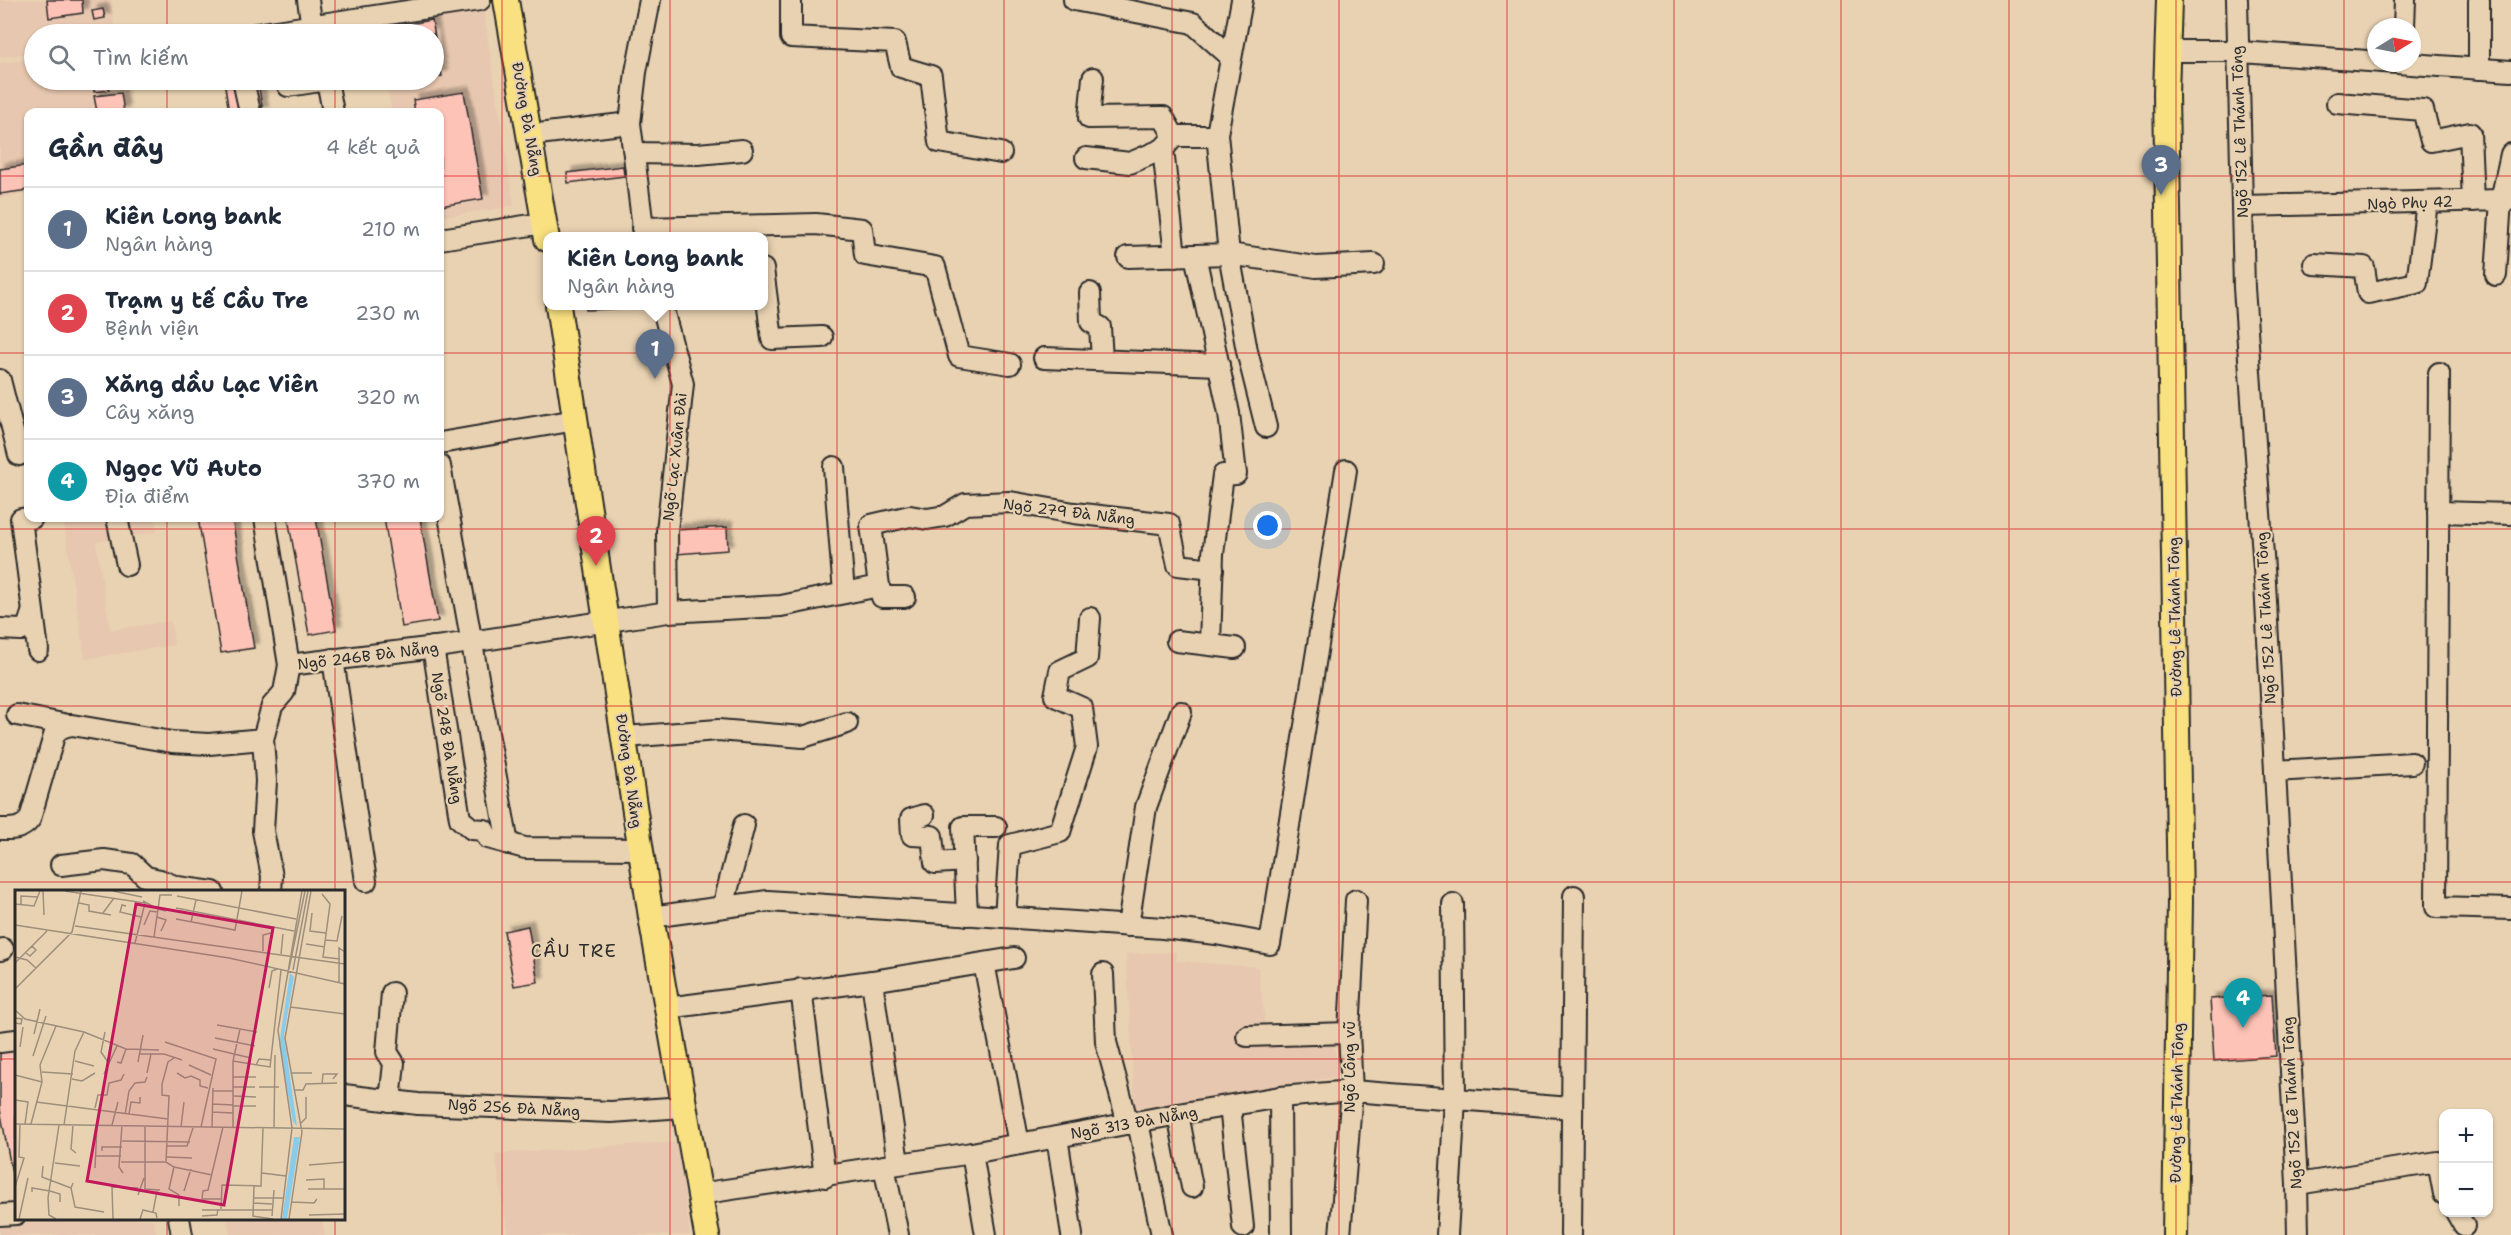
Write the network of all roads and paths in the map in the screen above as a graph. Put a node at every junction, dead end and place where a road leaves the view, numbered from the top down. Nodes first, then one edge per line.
1 (308, 0) edge
2 (480, 0) edge
3 (506, 0) edge
4 (650, 0) edge
5 (791, 0) edge
6 (1076, 0) edge
7 (1242, 0) edge
8 (2169, 0) edge
9 (2237, 0) edge
10 (2405, 0) edge
11 (2479, 0) edge
12 (2404, 18) edge
13 (312, 24) edge
14 (331, 24) edge
15 (2169, 51) junction
16 (2238, 52) junction
17 (1231, 57) junction
18 (2367, 61) edge
19 (2421, 65) edge
20 (2479, 69) junction
21 (2511, 71) edge
22 (1093, 78) dead end
23 (245, 90) edge
24 (329, 90) edge
25 (2337, 103) dead end
26 (249, 108) edge
27 (332, 108) edge
28 (630, 123) junction
29 (530, 135) junction
30 (1217, 135) junction
31 (1169, 142) junction
32 (742, 150) dead end
33 (634, 153) junction
34 (1000, 153) dead end
35 (2511, 154) edge
36 (1086, 158) dead end
37 (2506, 200) edge
38 (2474, 201) junction
39 (2427, 202) junction
40 (2242, 206) junction
41 (546, 231) edge
42 (643, 232) edge
43 (444, 239) edge
44 (1229, 254) junction
45 (1185, 256) junction
46 (1128, 258) dead end
47 (1374, 264) dead end
48 (2314, 264) dead end
49 (2496, 275) dead end
50 (1090, 293) dead end
51 (768, 308) edge
52 (559, 310) edge
53 (663, 310) edge
54 (822, 337) dead end
55 (1044, 358) dead end
56 (1102, 360) junction
57 (1010, 364) dead end
58 (1220, 365) junction
59 (2439, 373) dead end
60 (0, 380) edge
61 (576, 420) junction
62 (1266, 427) dead end
63 (444, 442) edge
64 (16, 456) edge
65 (834, 466) dead end
66 (1346, 470) dead end
67 (444, 489) edge
68 (2438, 512) junction
69 (2511, 514) edge
70 (24, 519) edge
71 (118, 522) edge
72 (266, 522) edge
73 (127, 564) dead end
74 (1213, 569) junction
75 (879, 585) junction
76 (844, 593) junction
77 (905, 597) dead end
78 (668, 612) junction
79 (32, 613) junction
80 (1090, 618) dead end
81 (608, 623) junction
82 (0, 629) edge
83 (470, 640) junction
84 (1177, 641) dead end
85 (1210, 644) junction
86 (433, 647) junction
87 (1235, 648) dead end
88 (38, 650) dead end
89 (333, 659) junction
90 (290, 666) junction
91 (1181, 712) dead end
92 (17, 715) dead end
93 (847, 723) dead end
94 (68, 725) junction
95 (624, 737) junction
96 (263, 739) junction
97 (2412, 763) dead end
98 (2275, 771) junction
99 (924, 815) dead end
100 (744, 825) dead end
101 (996, 827) dead end
102 (0, 829) edge
103 (508, 844) junction
104 (640, 849) junction
105 (965, 861) junction
106 (61, 865) dead end
107 (366, 881) dead end
108 (204, 890) edge
109 (271, 890) edge
110 (1574, 896) dead end
111 (1356, 900) dead end
112 (1453, 904) dead end
113 (723, 907) junction
114 (2511, 909) edge
115 (967, 915) junction
116 (651, 917) junction
117 (1005, 917) junction
118 (1128, 926) junction
119 (1014, 958) dead end
120 (984, 963) junction
121 (1103, 974) dead end
122 (872, 981) junction
123 (801, 989) junction
124 (392, 993) dead end
125 (667, 1008) junction
126 (1349, 1033) junction
127 (1247, 1036) dead end
128 (15, 1040) edge
129 (0, 1042) edge
130 (1352, 1091) junction
131 (345, 1095) edge
132 (1280, 1097) junction
133 (1455, 1099) junction
134 (390, 1101) junction
135 (1230, 1106) junction
136 (684, 1107) junction
137 (1571, 1108) junction
138 (1178, 1114) junction
139 (1133, 1124) junction
140 (1057, 1137) junction
141 (1019, 1144) junction
142 (972, 1153) junction
143 (891, 1164) junction
144 (2439, 1167) edge
145 (825, 1177) junction
146 (2297, 1184) junction
147 (1192, 1187) dead end
148 (699, 1194) junction
149 (15, 1214) edge
150 (0, 1215) edge
151 (179, 1220) edge
152 (1243, 1227) dead end
153 (182, 1235) edge
154 (707, 1235) edge
155 (898, 1235) edge
156 (986, 1235) edge
157 (1072, 1235) edge
158 (1162, 1235) edge
159 (1281, 1235) edge
160 (1340, 1235) edge
161 (1447, 1235) edge
162 (1571, 1235) edge
163 (2175, 1235) edge
164 (2298, 1235) edge

1 - 13 street
2 - 14 street
3 - 29 main road, Đường Đà Nẵng
4 - 28 street
5 - 34 street
6 - 17 street
7 - 17 street
8 - 15 main road, Đường Lê Thánh Tông
9 - 16 street, Ngõ 152 Lê Thánh Tông
10 - 12 street
11 - 20 street
15 - 16 street
15 - 163 main road, Đường Lê Thánh Tông
16 - 18 street
16 - 40 street, Ngõ 152 Lê Thánh Tông
17 - 30 street
19 - 20 street
20 - 21 street
22 - 31 street
23 - 26 street
24 - 27 street
25 - 38 street
28 - 29 street
28 - 33 street
29 - 41 main road, Đường Đà Nẵng
30 - 31 street
30 - 44 street
31 - 36 street
31 - 45 street
32 - 33 street
33 - 42 street
35 - 37 street
37 - 38 street, Ngò Phụ 42
37 - 49 street
38 - 39 street, Ngò Phụ 42
39 - 40 street, Ngò Phụ 42
39 - 48 street
40 - 98 street, Ngõ 152 Lê Thánh Tông
41 - 43 street
42 - 57 street
44 - 45 street
44 - 47 street
44 - 62 street
45 - 46 street
45 - 58 street
50 - 56 street
51 - 54 street
52 - 61 main road, Đường Đà Nẵng
53 - 78 street, Ngõ Lạc Xuân Đài
55 - 56 street
56 - 58 street
58 - 74 street
59 - 68 street
60 - 64 street
61 - 63 street
61 - 81 main road, Đường Đà Nẵng
65 - 76 street
66 - 118 street
67 - 83 street
68 - 69 street
68 - 114 street
70 - 79 street
71 - 73 street
72 - 90 street
74 - 75 street, Ngõ 279 Đà Nẵng
74 - 85 street
75 - 76 street
75 - 77 street
76 - 78 street
78 - 81 street
79 - 82 street
79 - 88 street
80 - 117 street
81 - 83 street, Ngõ 246B Đà Nẵng
81 - 95 main road, Đường Đà Nẵng
83 - 86 street, Ngõ 246B Đà Nẵng
83 - 103 street
84 - 85 street
85 - 87 street
86 - 89 street, Ngõ 246B Đà Nẵng
86 - 103 street, Ngõ 248 Đà Nẵng
89 - 90 street, Ngõ 246B Đà Nẵng
89 - 107 street
90 - 96 street, Ngõ 246B Đà Nẵng
91 - 118 street
92 - 94 street
93 - 95 street
94 - 96 street
94 - 102 street
95 - 104 main road, Đường Đà Nẵng
96 - 109 street, Ngõ 246B Đà Nẵng
97 - 98 street
98 - 146 street, Ngõ 152 Lê Thánh Tông
99 - 105 street
100 - 113 street
101 - 105 street
103 - 104 street, Ngõ 248 Đà Nẵng
104 - 116 main road, Đường Đà Nẵng
105 - 115 street
106 - 108 street
110 - 137 street
111 - 126 street, Ngõ Lông vũ
112 - 133 street
113 - 115 street
113 - 116 street
115 - 117 street
116 - 125 main road, Đường Đà Nẵng
117 - 118 street
119 - 120 street
120 - 122 street
120 - 141 street
121 - 139 street
122 - 123 street
122 - 143 street
123 - 125 street
123 - 145 street
124 - 134 street
125 - 136 main road, Đường Đà Nẵng
126 - 127 street
126 - 130 street, Ngõ Lông vũ
128 - 129 street
130 - 132 street, Ngõ 313 Đà Nẵng
130 - 133 street, Ngõ 313 Đà Nẵng
130 - 160 street, Ngõ Lông vũ
131 - 134 street, Ngõ 256 Đà Nẵng
132 - 135 street, Ngõ 313 Đà Nẵng
132 - 159 street
133 - 137 street, Ngõ 313 Đà Nẵng
133 - 161 street
134 - 136 street, Ngõ 256 Đà Nẵng
135 - 138 street, Ngõ 313 Đà Nẵng
135 - 152 street
136 - 148 main road, Đường Đà Nẵng
137 - 162 street
138 - 139 street, Ngõ 313 Đà Nẵng
138 - 147 street
139 - 140 street, Ngõ 313 Đà Nẵng
139 - 158 street
140 - 141 street, Ngõ 313 Đà Nẵng
140 - 157 street
141 - 142 street, Ngõ 313 Đà Nẵng
142 - 143 street, Ngõ 313 Đà Nẵng
142 - 156 street
143 - 145 street, Ngõ 313 Đà Nẵng
143 - 155 street
144 - 146 street
145 - 148 street, Ngõ 313 Đà Nẵng
146 - 164 street, Ngõ 152 Lê Thánh Tông
148 - 154 main road, Đường Đà Nẵng
149 - 150 street
151 - 153 street

